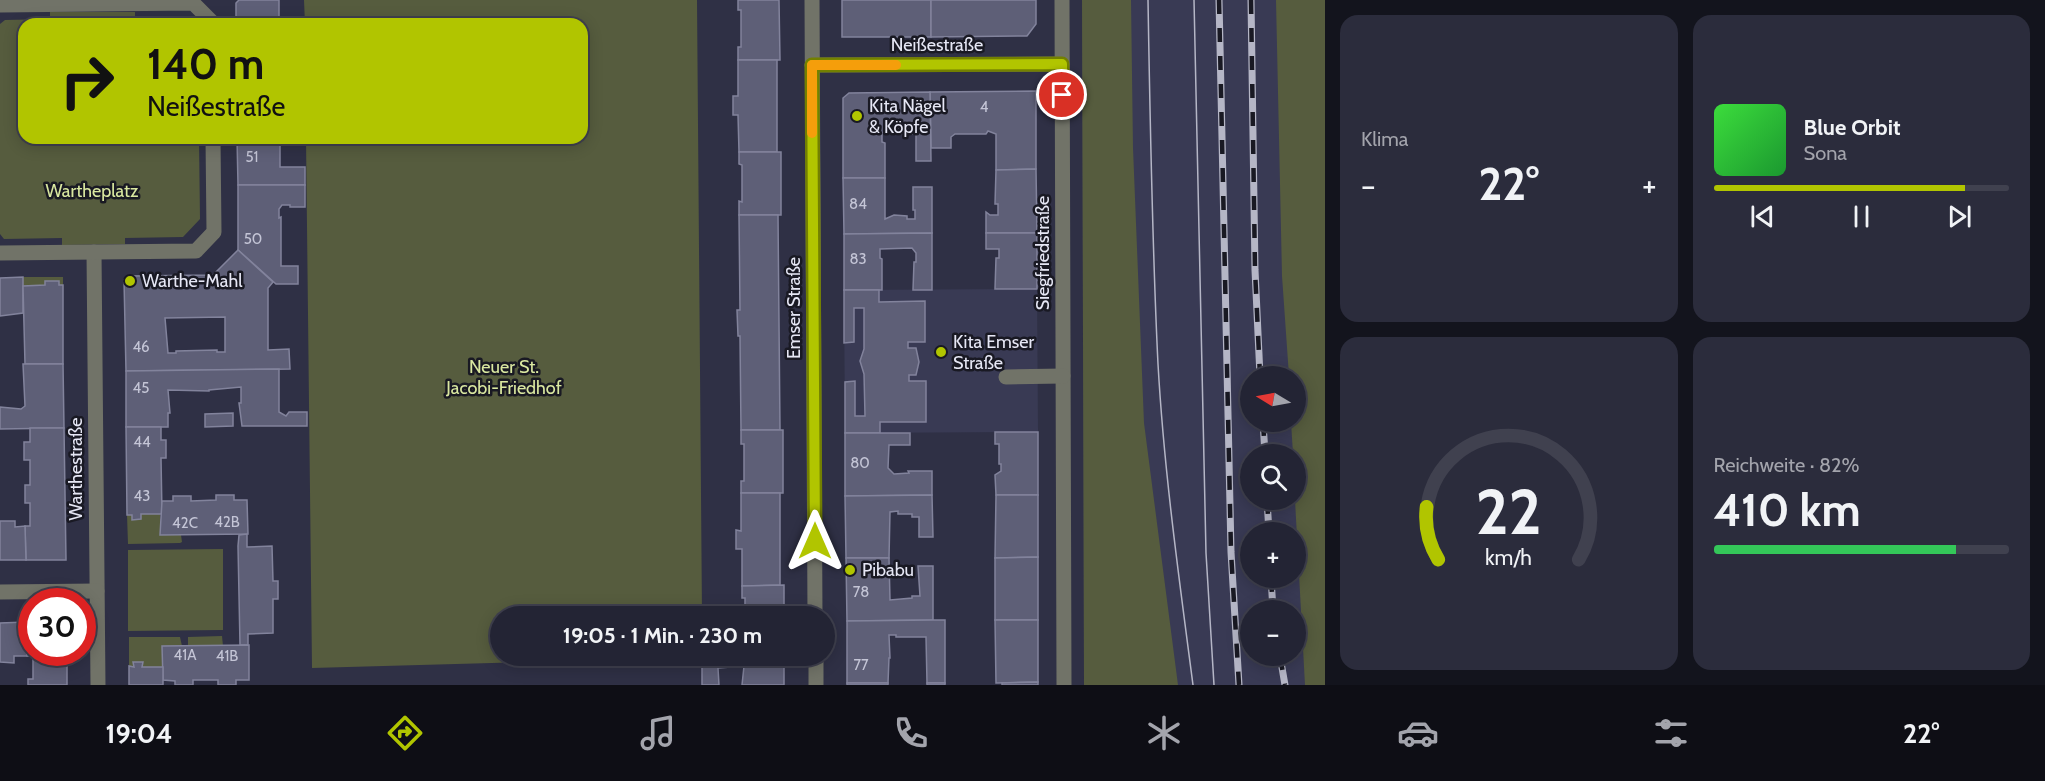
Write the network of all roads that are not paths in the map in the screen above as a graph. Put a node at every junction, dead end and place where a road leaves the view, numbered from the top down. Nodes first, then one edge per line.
1 (812, 0) edge
2 (1062, 0) edge
3 (74, 2) edge
4 (109, 2) edge
5 (0, 5) edge
6 (208, 18) edge
7 (1062, 64) junction
8 (812, 65) junction
9 (213, 144) edge
10 (94, 252) junction
11 (0, 253) edge
12 (1006, 376) dead end
13 (1063, 376) junction
14 (97, 591) junction
15 (0, 592) edge
16 (815, 606) edge
17 (816, 666) edge
18 (98, 685) edge
19 (816, 685) edge
20 (1064, 685) edge

1 - 8 street, Emser Straße
2 - 7 street, Siegfriedstraße
3 - 4 street
3 - 5 street
4 - 6 street
7 - 8 street, Neißestraße
7 - 13 street, Siegfriedstraße
8 - 16 street, Emser Straße
9 - 10 street
10 - 11 street
10 - 14 street, Warthestraße
12 - 13 street
13 - 20 street, Siegfriedstraße
14 - 15 street
14 - 18 street, Warthestraße
17 - 19 street

